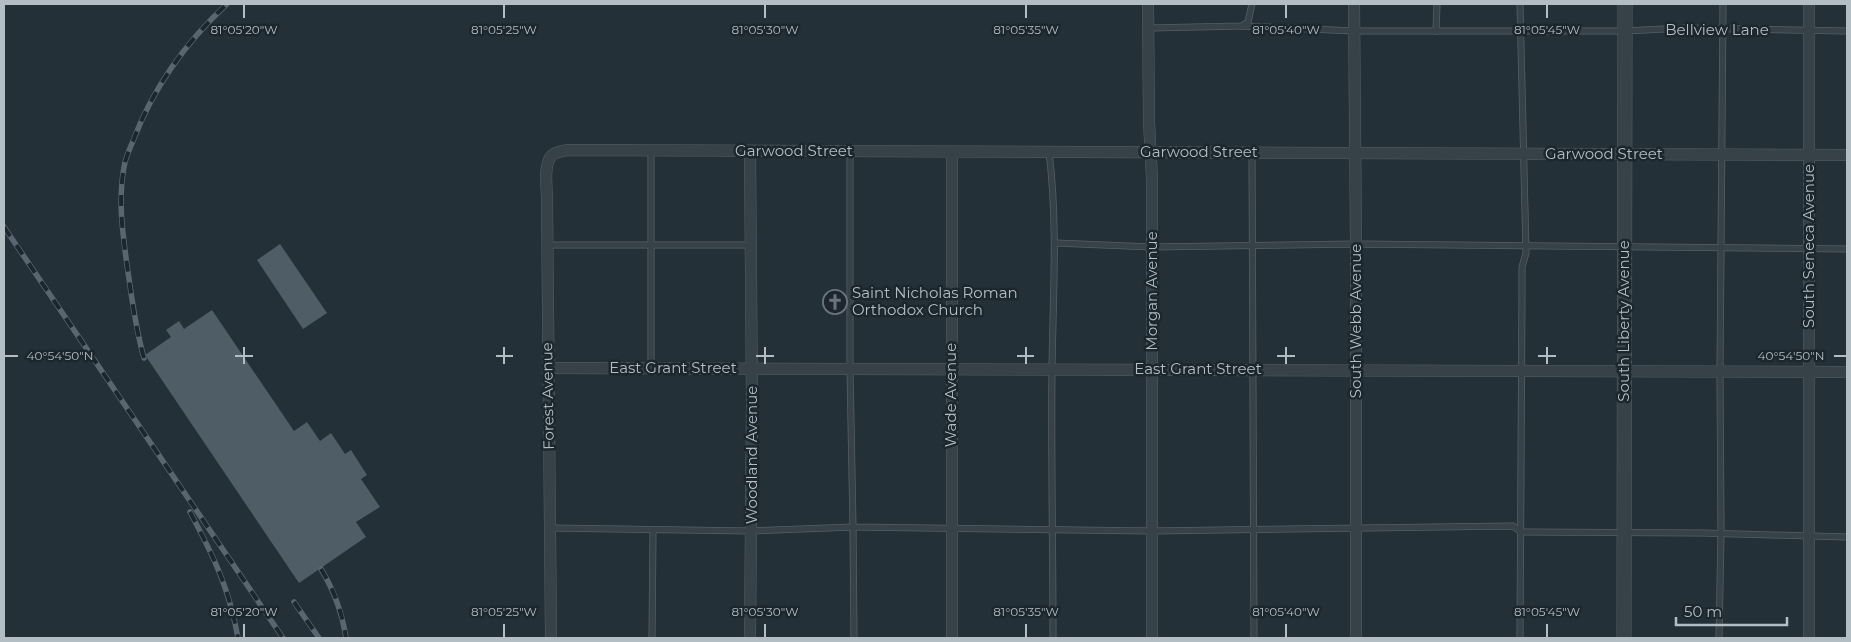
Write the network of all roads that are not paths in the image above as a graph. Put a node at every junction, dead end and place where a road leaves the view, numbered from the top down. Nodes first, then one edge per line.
1 (1148, 4) edge
2 (1252, 4) edge
3 (1354, 4) edge
4 (1437, 4) edge
5 (1520, 4) edge
6 (1625, 4) edge
7 (1723, 4) edge
8 (1809, 4) edge
9 (1242, 26) junction
10 (1149, 28) junction
11 (1723, 28) junction
12 (1809, 30) junction
13 (1354, 31) junction
14 (1436, 31) junction
15 (1521, 31) junction
16 (1625, 31) junction
17 (1847, 31) edge
18 (651, 151) junction
19 (750, 151) junction
20 (850, 152) junction
21 (952, 152) junction
22 (1049, 152) junction
23 (1151, 152) junction
24 (1252, 152) junction
25 (1355, 152) junction
26 (1522, 153) junction
27 (1624, 154) junction
28 (1722, 154) junction
29 (552, 155) joint
30 (1810, 155) junction
31 (1847, 155) edge
32 (1055, 244) junction
33 (1356, 244) junction
34 (547, 245) junction
35 (651, 246) junction
36 (751, 246) junction
37 (1251, 246) junction
38 (1525, 246) junction
39 (1624, 246) junction
40 (1152, 247) junction
41 (1722, 248) junction
42 (1810, 249) junction
43 (1847, 249) edge
44 (548, 368) junction
45 (651, 368) junction
46 (752, 368) junction
47 (850, 369) junction
48 (951, 369) junction
49 (1052, 369) junction
50 (1151, 369) junction
51 (1252, 369) junction
52 (1356, 370) junction
53 (1522, 371) junction
54 (1624, 371) junction
55 (1720, 371) junction
56 (1809, 371) junction
57 (1847, 372) edge
58 (854, 527) junction
59 (550, 528) junction
60 (1356, 529) junction
61 (952, 530) junction
62 (1053, 530) junction
63 (1255, 530) junction
64 (653, 531) junction
65 (751, 531) junction
66 (1152, 531) junction
67 (1521, 532) junction
68 (1624, 534) junction
69 (1721, 534) junction
70 (1809, 536) junction
71 (1847, 537) edge
72 (551, 638) edge
73 (652, 638) edge
74 (750, 638) edge
75 (854, 638) edge
76 (952, 638) edge
77 (1053, 638) edge
78 (1152, 638) edge
79 (1254, 638) edge
80 (1356, 638) edge
81 (1520, 638) edge
82 (1624, 638) edge
83 (1719, 638) edge
84 (1809, 638) edge

1 - 10 street, Morgan Avenue
2 - 9 lane
3 - 13 street, South Webb Avenue
4 - 14 lane
5 - 15 lane
6 - 16 street, South Liberty Avenue
7 - 11 lane
8 - 12 street, South Seneca Avenue
9 - 10 lane, Bellview Lane
9 - 13 lane, Bellview Lane
10 - 23 street, Morgan Avenue
11 - 12 lane, Bellview Lane
11 - 16 lane, Bellview Lane
11 - 28 lane
12 - 17 lane, Bellview Lane
12 - 30 street, South Seneca Avenue
13 - 14 lane, Bellview Lane
13 - 25 street, South Webb Avenue
14 - 15 lane, Bellview Lane
15 - 16 lane, Bellview Lane
15 - 26 lane
16 - 27 street, South Liberty Avenue
18 - 19 street, Garwood Street
18 - 29 street, Garwood Street
18 - 35 lane
19 - 20 street, Garwood Street
19 - 36 street, Woodland Avenue
20 - 21 street, Garwood Street
20 - 47 lane
21 - 22 street, Garwood Street
21 - 48 street, Wade Avenue
22 - 23 street, Garwood Street
22 - 32 lane
23 - 24 street, Garwood Street
23 - 40 street, Morgan Avenue
24 - 25 street, Garwood Street
24 - 37 lane
25 - 26 street, Garwood Street
25 - 33 street, South Webb Avenue
26 - 27 street, Garwood Street
26 - 38 lane
27 - 28 street, Garwood Street
27 - 39 street, South Liberty Avenue
28 - 30 street, Garwood Street
28 - 41 lane
29 - 34 street, Forest Avenue
30 - 31 street, Garwood Street
30 - 42 street, South Seneca Avenue
32 - 40 lane
32 - 49 lane
33 - 37 lane
33 - 38 lane
33 - 52 street, South Webb Avenue
34 - 35 lane
34 - 44 street, Forest Avenue
35 - 36 lane
35 - 45 lane
36 - 46 street, Woodland Avenue
37 - 40 lane
37 - 51 lane
38 - 39 lane
38 - 53 lane
39 - 41 lane
39 - 54 street, South Liberty Avenue
40 - 50 street, Morgan Avenue
41 - 42 lane
41 - 55 lane
42 - 43 lane
42 - 56 street, South Seneca Avenue
44 - 45 street, East Grant Street
44 - 59 street, Forest Avenue
45 - 46 street, East Grant Street
46 - 47 street, East Grant Street
46 - 65 street, Woodland Avenue
47 - 48 street, East Grant Street
47 - 58 lane
48 - 49 street, East Grant Street
48 - 61 street, Wade Avenue
49 - 50 street, East Grant Street
49 - 62 lane
50 - 51 street, East Grant Street
50 - 66 street, Morgan Avenue
51 - 52 street, East Grant Street
51 - 63 lane
52 - 53 street, East Grant Street
52 - 60 street, South Webb Avenue
53 - 54 street, East Grant Street
53 - 67 lane
54 - 55 street, East Grant Street
54 - 68 street, South Liberty Avenue
55 - 56 street, East Grant Street
55 - 69 lane
56 - 57 street, East Grant Street
56 - 70 street, South Seneca Avenue
58 - 61 lane
58 - 65 lane
58 - 75 lane
59 - 64 lane
59 - 72 street, Forest Avenue
60 - 63 lane
60 - 67 lane
60 - 80 street, South Webb Avenue
61 - 62 lane
61 - 76 street, Wade Avenue
62 - 66 lane
62 - 77 lane
63 - 66 lane
63 - 79 lane
64 - 65 lane
64 - 73 lane
65 - 74 street, Woodland Avenue
66 - 78 street, Morgan Avenue
67 - 68 lane
67 - 81 lane
68 - 69 lane
68 - 82 street, South Liberty Avenue
69 - 70 lane
69 - 83 lane
70 - 71 lane
70 - 84 street, South Seneca Avenue

